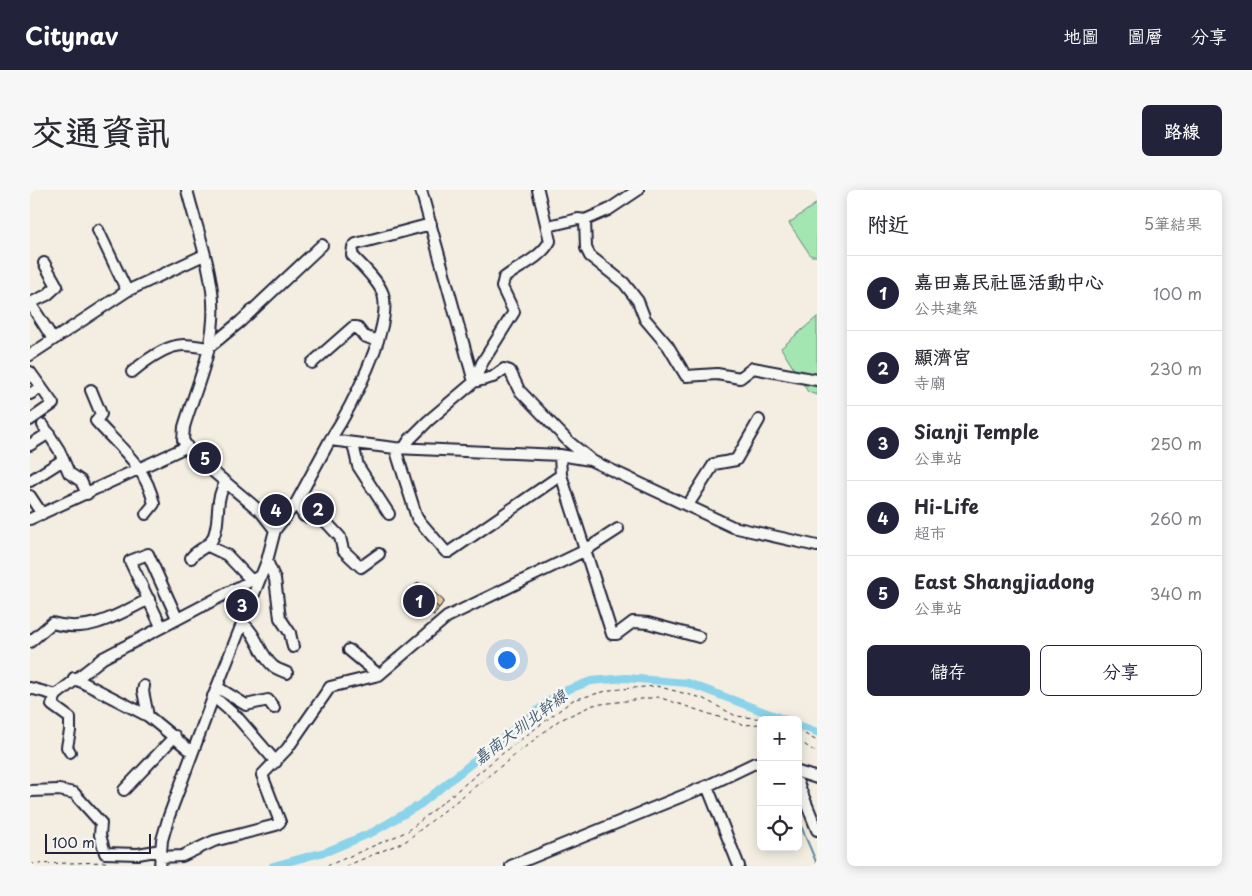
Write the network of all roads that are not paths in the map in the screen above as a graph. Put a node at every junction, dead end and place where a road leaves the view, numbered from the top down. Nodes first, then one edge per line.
1 (187, 190) edge
2 (422, 190) edge
3 (538, 190) edge
4 (638, 190) edge
5 (585, 220) junction
6 (431, 224) junction
7 (548, 226) junction
8 (98, 230) dead end
9 (322, 245) dead end
10 (204, 256) junction
11 (44, 263) dead end
12 (127, 291) junction
13 (53, 339) junction
14 (377, 342) junction
15 (208, 348) junction
16 (30, 355) edge
17 (312, 363) dead end
18 (30, 372) edge
19 (132, 372) dead end
20 (817, 380) edge
21 (474, 382) junction
22 (41, 388) junction
23 (91, 390) dead end
24 (30, 394) edge
25 (30, 420) edge
26 (760, 420) dead end
27 (330, 440) junction
28 (353, 444) junction
29 (30, 445) edge
30 (186, 447) junction
31 (400, 448) junction
32 (560, 455) junction
33 (63, 460) junction
34 (590, 460) junction
35 (140, 468) junction
36 (561, 475) junction
37 (30, 481) edge
38 (226, 482) junction
39 (87, 494) junction
40 (30, 496) edge
41 (296, 503) junction
42 (688, 506) junction
43 (42, 514) junction
44 (146, 514) dead end
45 (388, 514) dead end
46 (30, 519) edge
47 (618, 529) dead end
48 (275, 530) junction
49 (206, 545) junction
50 (817, 546) edge
51 (584, 551) junction
52 (379, 554) dead end
53 (191, 558) dead end
54 (267, 561) junction
55 (255, 578) junction
56 (149, 599) junction
57 (177, 618) junction
58 (242, 623) junction
59 (161, 626) junction
60 (699, 637) dead end
61 (30, 642) edge
62 (293, 647) dead end
63 (348, 650) dead end
64 (287, 674) dead end
65 (379, 675) junction
66 (74, 678) junction
67 (144, 686) dead end
68 (30, 688) edge
69 (215, 691) junction
70 (56, 695) junction
71 (274, 708) dead end
72 (148, 716) junction
73 (175, 736) junction
74 (70, 752) dead end
75 (192, 752) junction
76 (276, 762) junction
77 (757, 764) edge
78 (802, 773) edge
79 (817, 778) edge
80 (707, 786) junction
81 (124, 790) dead end
82 (30, 791) edge
83 (802, 793) edge
84 (817, 830) edge
85 (160, 859) edge
86 (511, 866) edge
87 (739, 866) edge

1 - 10 street
2 - 6 street
3 - 7 street
4 - 5 street
5 - 7 street
5 - 20 street
6 - 14 street
6 - 21 street
7 - 21 street
8 - 12 street
9 - 15 street
10 - 12 street
10 - 15 street
11 - 13 street
12 - 13 street
13 - 16 street
14 - 17 street
14 - 27 street
15 - 19 street
15 - 30 street
18 - 22 street
21 - 31 street
21 - 34 street
22 - 24 street
22 - 25 street
23 - 35 street
26 - 42 street
27 - 28 street
27 - 41 street
28 - 31 street
28 - 45 street
29 - 33 street
30 - 35 street
30 - 38 street
31 - 32 street
31 - 36 street
32 - 34 street
32 - 36 street
33 - 37 street
33 - 39 street
34 - 42 street
35 - 39 street
35 - 44 street
36 - 51 street
38 - 48 street
38 - 49 street
39 - 43 street
40 - 43 street
41 - 48 street
41 - 52 street
42 - 50 street
43 - 46 street
47 - 51 street
48 - 54 street
49 - 53 street
49 - 55 street
51 - 60 street
51 - 65 street
54 - 55 street
54 - 62 street
55 - 57 street
55 - 58 street
56 - 57 street
56 - 59 street
56 - 61 street
57 - 59 street
58 - 64 street
58 - 69 street
59 - 66 street
63 - 65 street
65 - 76 street
66 - 70 street
66 - 72 street
67 - 72 street
68 - 70 street
69 - 71 street
69 - 75 street
69 - 76 street
70 - 74 street
72 - 73 street
73 - 75 street
73 - 81 street
75 - 85 street
76 - 85 street
77 - 80 street
78 - 79 street
80 - 86 street
80 - 87 street
82 - 85 street
83 - 84 street

